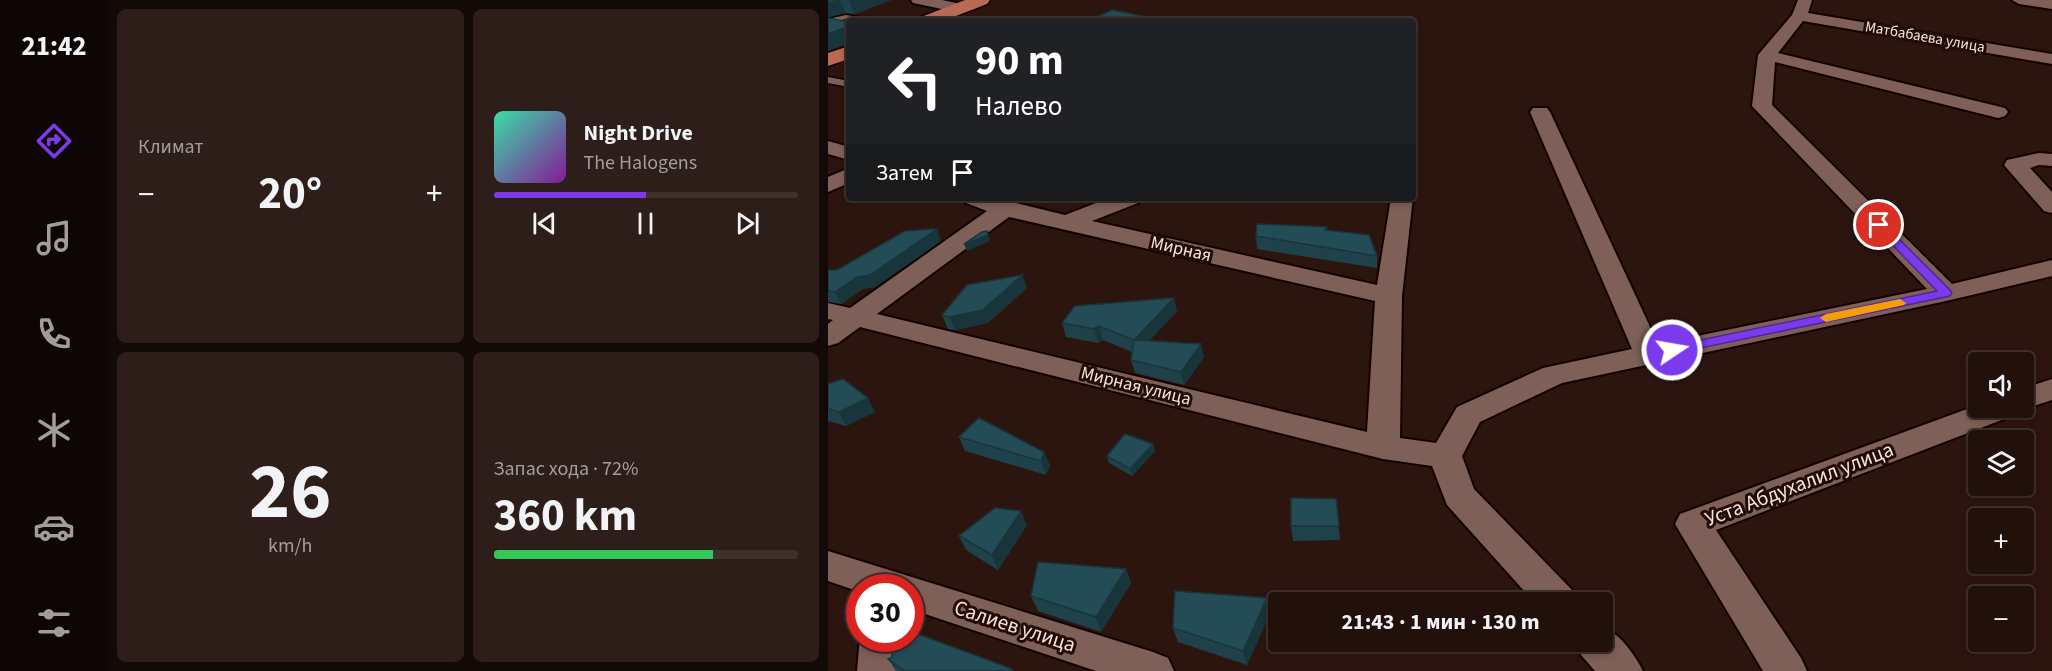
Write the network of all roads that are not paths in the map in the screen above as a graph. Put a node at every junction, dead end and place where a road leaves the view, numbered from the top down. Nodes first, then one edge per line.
1 (918, 0) edge
2 (981, 0) edge
3 (2019, 0) edge
4 (2052, 4) edge
5 (961, 8) junction
6 (1802, 8) edge
7 (851, 18) edge
8 (935, 18) edge
9 (828, 21) edge
10 (846, 53) edge
11 (1767, 56) junction
12 (2052, 59) edge
13 (828, 60) edge
14 (828, 80) edge
15 (846, 83) edge
16 (1540, 112) dead end
17 (1998, 112) dead end
18 (828, 147) edge
19 (846, 153) edge
20 (2052, 160) edge
21 (846, 176) edge
22 (828, 185) edge
23 (982, 201) edge
24 (1122, 201) edge
25 (1402, 201) edge
26 (2052, 206) edge
27 (1005, 209) junction
28 (1067, 223) junction
29 (2052, 268) edge
30 (1946, 293) junction
31 (1389, 296) junction
32 (841, 314) edge
33 (828, 337) edge
34 (1649, 355) junction
35 (2052, 388) edge
36 (2034, 395) edge
37 (1974, 418) edge
38 (1383, 447) junction
39 (1445, 456) junction
40 (828, 566) edge
41 (852, 574) edge
42 (1549, 592) edge
43 (924, 598) edge
44 (879, 652) edge
45 (1604, 652) edge
46 (878, 671) edge
47 (1153, 671) edge
48 (1622, 671) edge
49 (1786, 671) edge

1 - 5 street
2 - 5 main road
3 - 4 street
5 - 8 main road
6 - 11 street
6 - 12 street, Матбабаева улица
7 - 9 lane
10 - 13 main road
11 - 17 street
11 - 30 street
14 - 15 lane
16 - 34 street
18 - 19 street
20 - 26 street
21 - 22 street
23 - 27 street, Мирная
24 - 28 street
25 - 31 street
27 - 28 street, Мирная
27 - 32 street
28 - 31 street, Мирная
29 - 30 street
30 - 34 street
31 - 38 street
32 - 33 street
32 - 38 street, Мирная улица
34 - 39 street
35 - 36 street
37 - 49 street, Уста Абдухалил улица
38 - 39 street, Мирная улица
39 - 42 street
40 - 41 street, Салиев улица
43 - 47 street, Салиев улица
44 - 46 street
45 - 48 street

